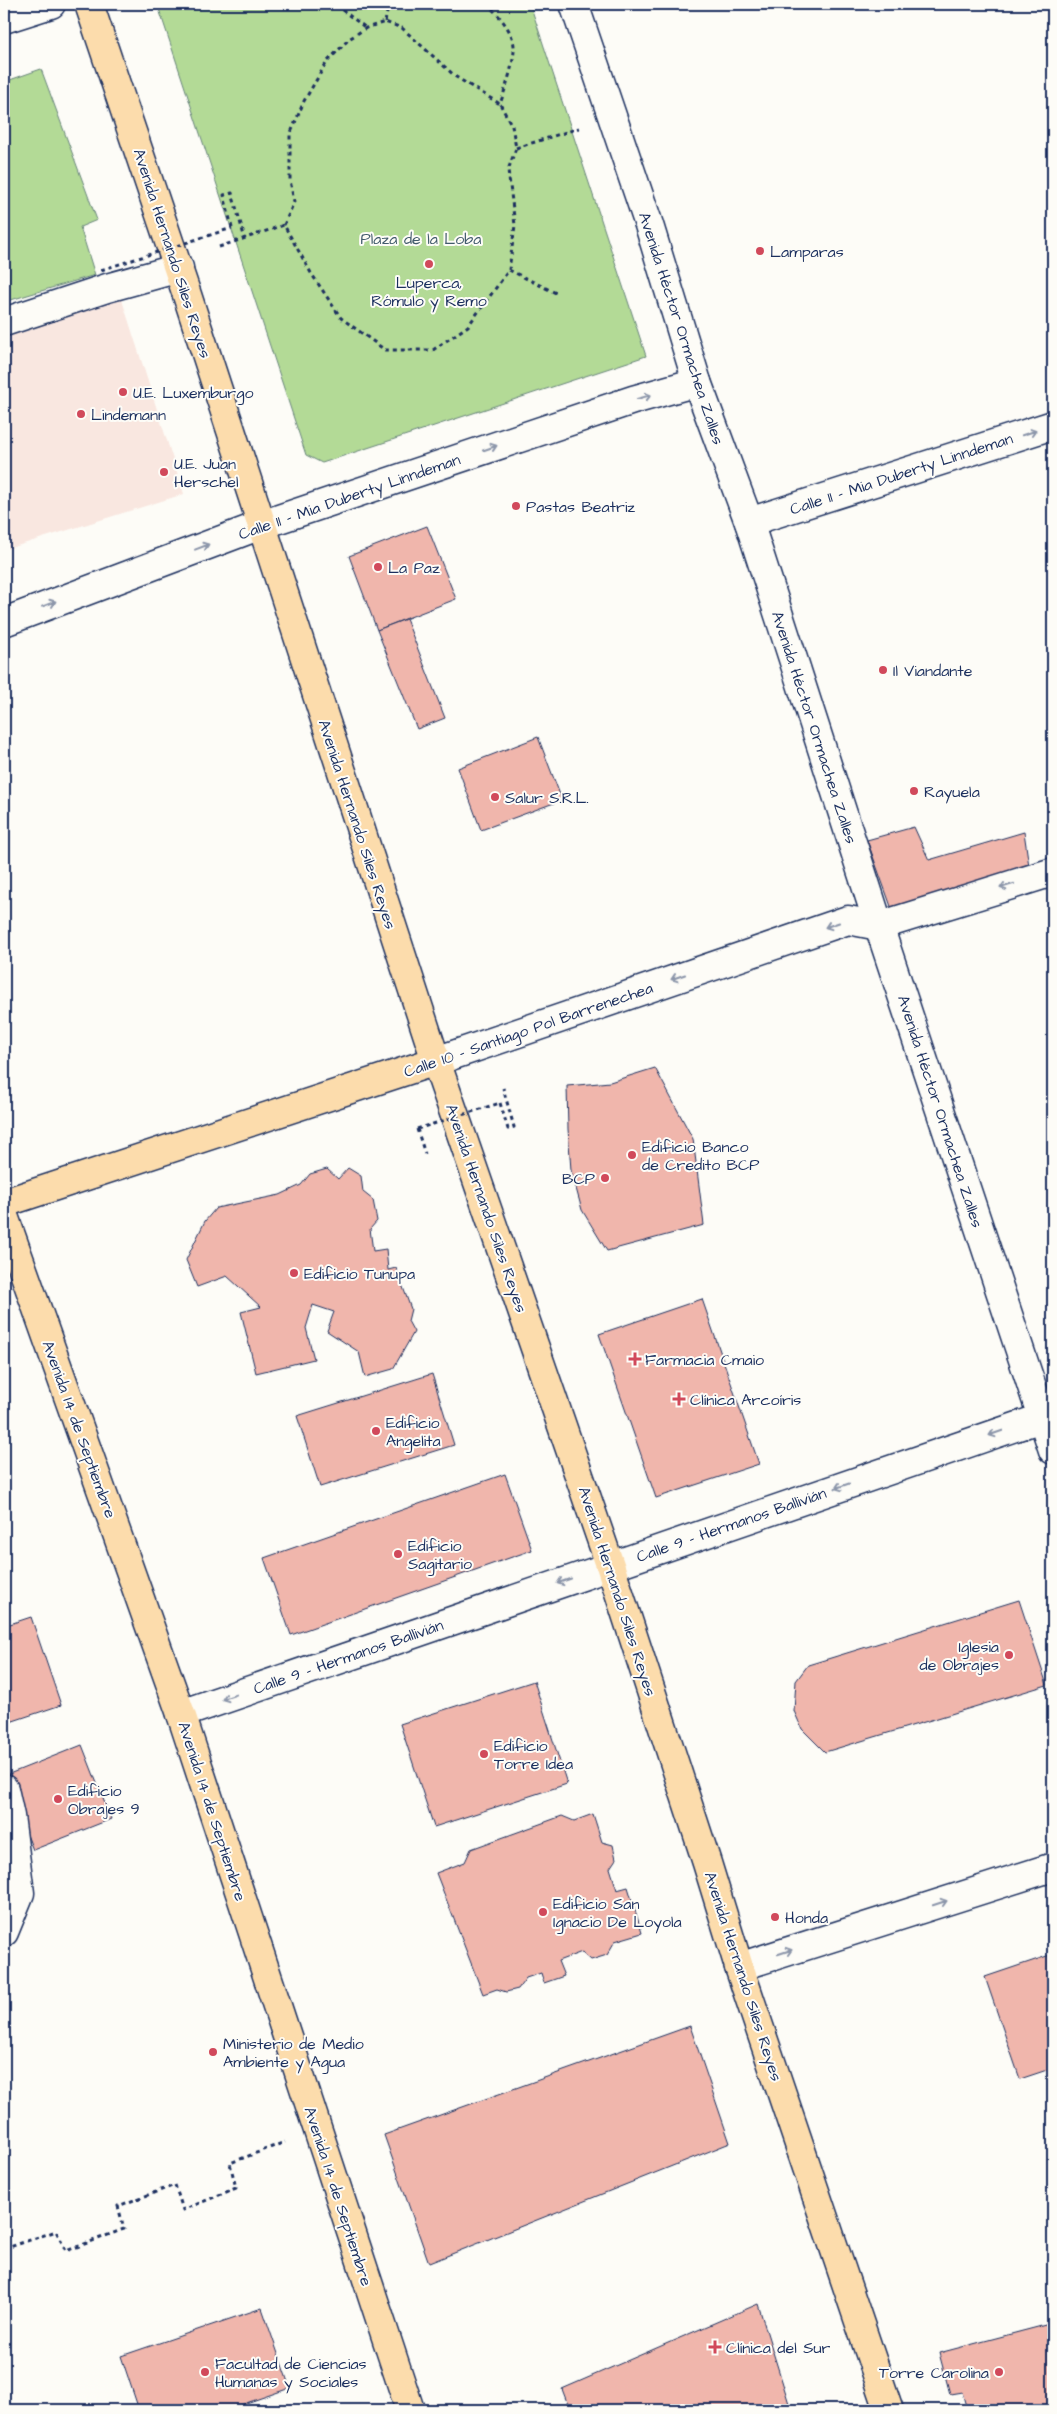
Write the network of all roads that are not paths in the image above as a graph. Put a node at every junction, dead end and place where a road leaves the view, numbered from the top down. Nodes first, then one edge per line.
1 (51, 4) edge
2 (89, 4) edge
3 (574, 4) edge
4 (4, 19) edge
5 (178, 268) junction
6 (4, 322) edge
7 (697, 382) junction
8 (1053, 425) edge
9 (749, 522) junction
10 (261, 525) junction
11 (4, 622) edge
12 (1053, 872) edge
13 (879, 926) junction
14 (436, 1061) junction
15 (4, 1204) edge
16 (4, 1216) edge
17 (1048, 1416) edge
18 (1053, 1450) edge
19 (610, 1565) junction
20 (182, 1714) junction
21 (4, 1789) edge
22 (1053, 1867) edge
23 (4, 1932) edge
24 (739, 1967) junction
25 (410, 2410) edge
26 (888, 2410) edge

1 - 4 street
2 - 5 main road, Avenida Hernando Siles Reyes
3 - 7 street, Avenida Héctor Ormachea Zalles
5 - 6 street
5 - 10 main road, Avenida Hernando Siles Reyes
7 - 9 street, Avenida Héctor Ormachea Zalles
10 -> 7 street, Calle 11 - Mia Duberty Linndeman
9 -> 8 street, Calle 11 - Mia Duberty Linndeman
9 - 13 street, Avenida Héctor Ormachea Zalles
11 -> 10 street, Calle 11 - Mia Duberty Linndeman
10 - 14 main road, Avenida Hernando Siles Reyes
12 -> 13 street, Calle 10 - Santiago Pol Barrenechea
13 -> 14 street, Calle 10 - Santiago Pol Barrenechea
13 - 17 street, Avenida Héctor Ormachea Zalles
14 - 15 main road, Calle 10 - Santiago Pol Barrenechea
14 - 19 main road, Avenida Hernando Siles Reyes
16 - 20 main road, Avenida 14 de Septiembre
17 - 18 street, Avenida Héctor Ormachea Zalles
17 -> 19 street, Calle 9 - Hermanos Ballivián
19 -> 20 street, Calle 9 - Hermanos Ballivián
19 - 24 main road, Avenida Hernando Siles Reyes
20 - 25 main road, Avenida 14 de Septiembre
21 - 23 street
24 -> 22 street
24 - 26 main road, Avenida Hernando Siles Reyes

